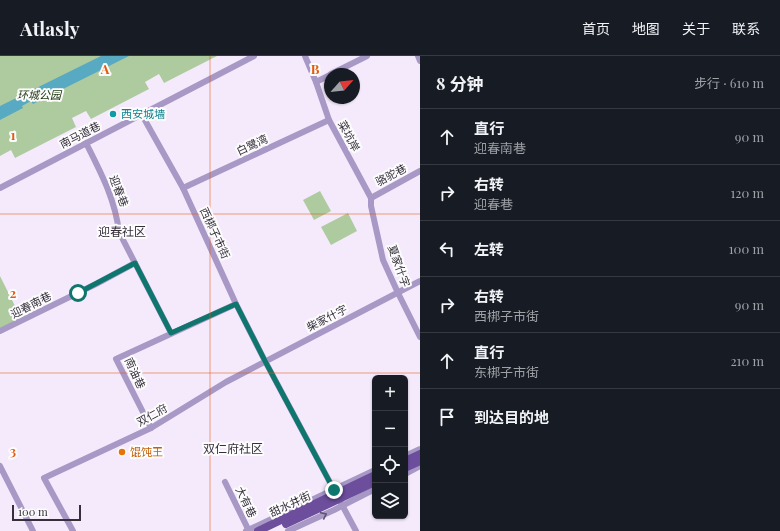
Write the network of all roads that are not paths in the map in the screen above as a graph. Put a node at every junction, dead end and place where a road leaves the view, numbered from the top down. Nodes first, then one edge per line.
1 (254, 56) edge
2 (305, 56) edge
3 (367, 56) edge
4 (418, 56) edge
5 (420, 61) edge
6 (343, 68) edge
7 (324, 78) edge
8 (316, 82) junction
9 (142, 115) junction
10 (329, 120) junction
11 (86, 143) junction
12 (420, 171) edge
13 (0, 188) edge
14 (183, 188) junction
15 (371, 198) junction
16 (135, 263) junction
17 (420, 281) edge
18 (398, 293) junction
19 (236, 304) junction
20 (0, 331) edge
21 (171, 333) junction
22 (420, 337) edge
23 (265, 361) junction
24 (151, 428) junction
25 (420, 449) edge
26 (420, 454) edge
27 (408, 455) edge
28 (408, 460) edge
29 (420, 461) edge
30 (0, 466) edge
31 (420, 466) edge
32 (408, 467) edge
33 (372, 472) edge
34 (408, 472) edge
35 (372, 477) edge
36 (225, 482) dead end
37 (373, 483) edge
38 (372, 489) edge
39 (338, 497) junction
40 (33, 531) edge
41 (73, 531) edge
42 (248, 531) edge
43 (258, 531) edge
44 (271, 531) edge
45 (288, 531) edge
46 (356, 531) edge

1 - 9 street, 南马道巷
2 - 8 street, 菜坑岸
3 - 6 street
4 - 5 street
7 - 8 street
8 - 10 street, 菜坑岸
9 - 11 street, 南马道巷
9 - 14 street, 西梆子市街
10 - 14 street, 白鹭湾
10 - 15 street, 菜坑岸
11 - 13 street, 南马道巷
11 - 16 street, 迎春巷
12 - 15 street, 骆驼巷
14 - 19 street, 西梆子市街
15 - 18 street, 夏家什字
16 - 20 street, 迎春南巷
16 - 21 street, 迎春巷
17 - 18 street, 柴家什字
18 - 22 street, 夏家什字
18 - 23 street, 柴家什字
19 - 21 street
19 - 23 street, 西梆子市街
21 - 24 street, 南油巷
23 - 24 street, 双仁府
23 - 39 street, 西梆子市街
24 - 41 street, 双仁府
25 - 27 street
26 - 28 main road
29 - 32 main road
30 - 40 street
31 - 34 street
33 - 39 street
35 - 39 main road, 甜水井街
36 - 42 street, 大有巷
37 - 39 main road, 甜水井街
38 - 39 street
39 - 42 street
39 - 43 main road, 甜水井街
39 - 44 main road, 甜水井街
45 -> 39 street
39 - 46 street, 西梆子市街

